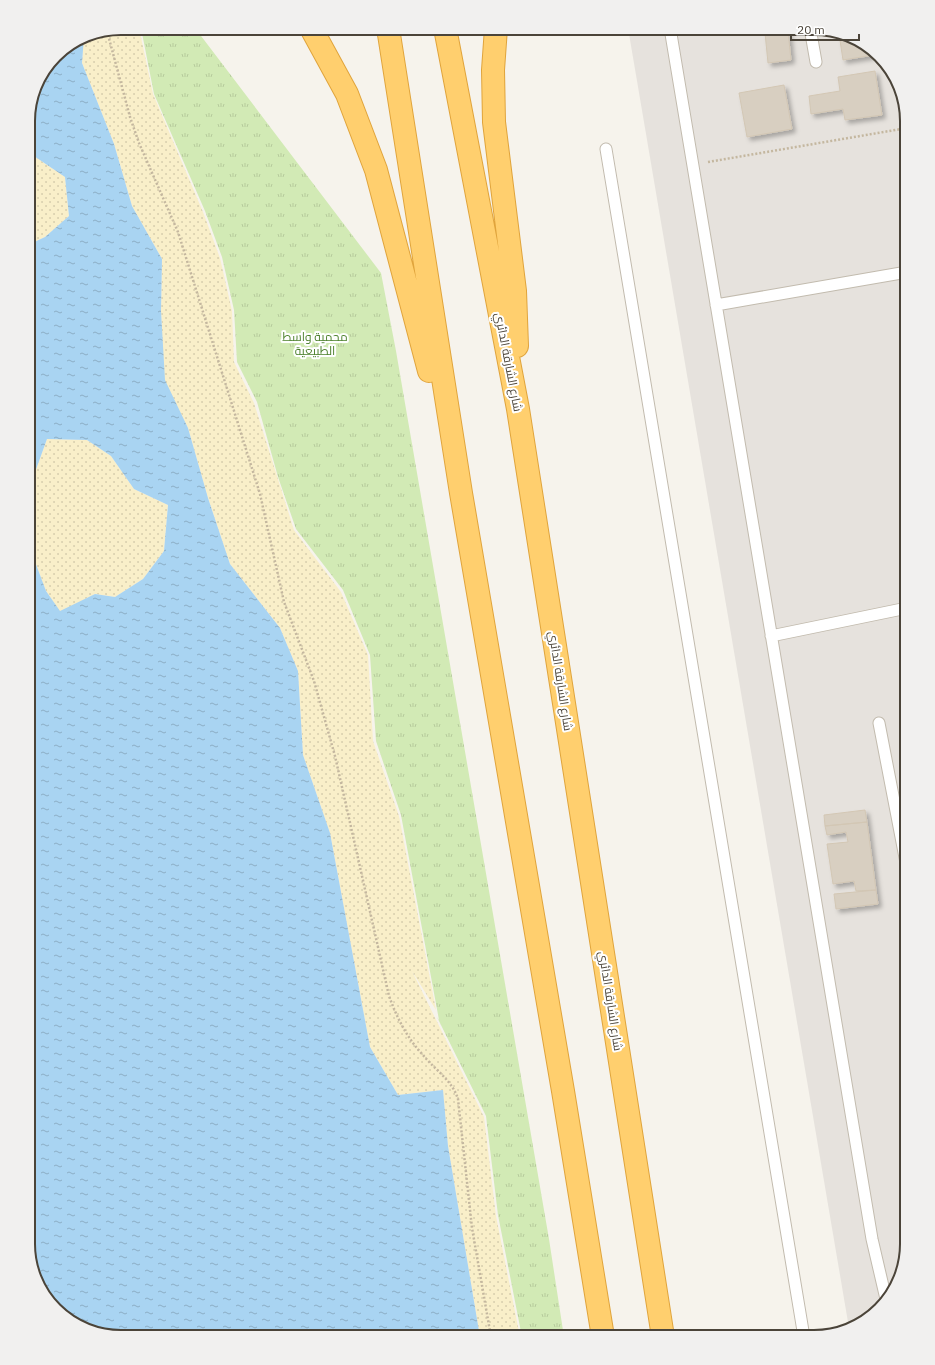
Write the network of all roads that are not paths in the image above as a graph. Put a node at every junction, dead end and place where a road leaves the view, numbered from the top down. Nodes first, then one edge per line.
1 (315, 35) edge
2 (389, 35) edge
3 (446, 35) edge
4 (496, 35) edge
5 (671, 35) edge
6 (811, 35) edge
7 (816, 62) dead end
8 (606, 149) dead end
9 (900, 273) edge
10 (716, 305) junction
11 (518, 409) junction
12 (461, 493) junction
13 (900, 609) edge
14 (771, 636) junction
15 (879, 723) dead end
16 (900, 805) edge
17 (895, 806) junction
18 (900, 832) edge
19 (884, 1292) edge
20 (602, 1330) edge
21 (662, 1330) edge
22 (803, 1330) edge

1 - 12 highway
2 - 12 highway
3 - 11 highway, شارع الشارقة الدائري
4 - 11 highway
5 - 10 lane
6 - 7 lane
8 - 22 lane
9 - 10 lane
10 - 14 lane
11 - 21 highway, شارع الشارقة الدائري
12 - 20 highway
13 - 14 lane
14 - 19 lane
15 - 17 lane
16 - 17 lane
17 - 18 lane

